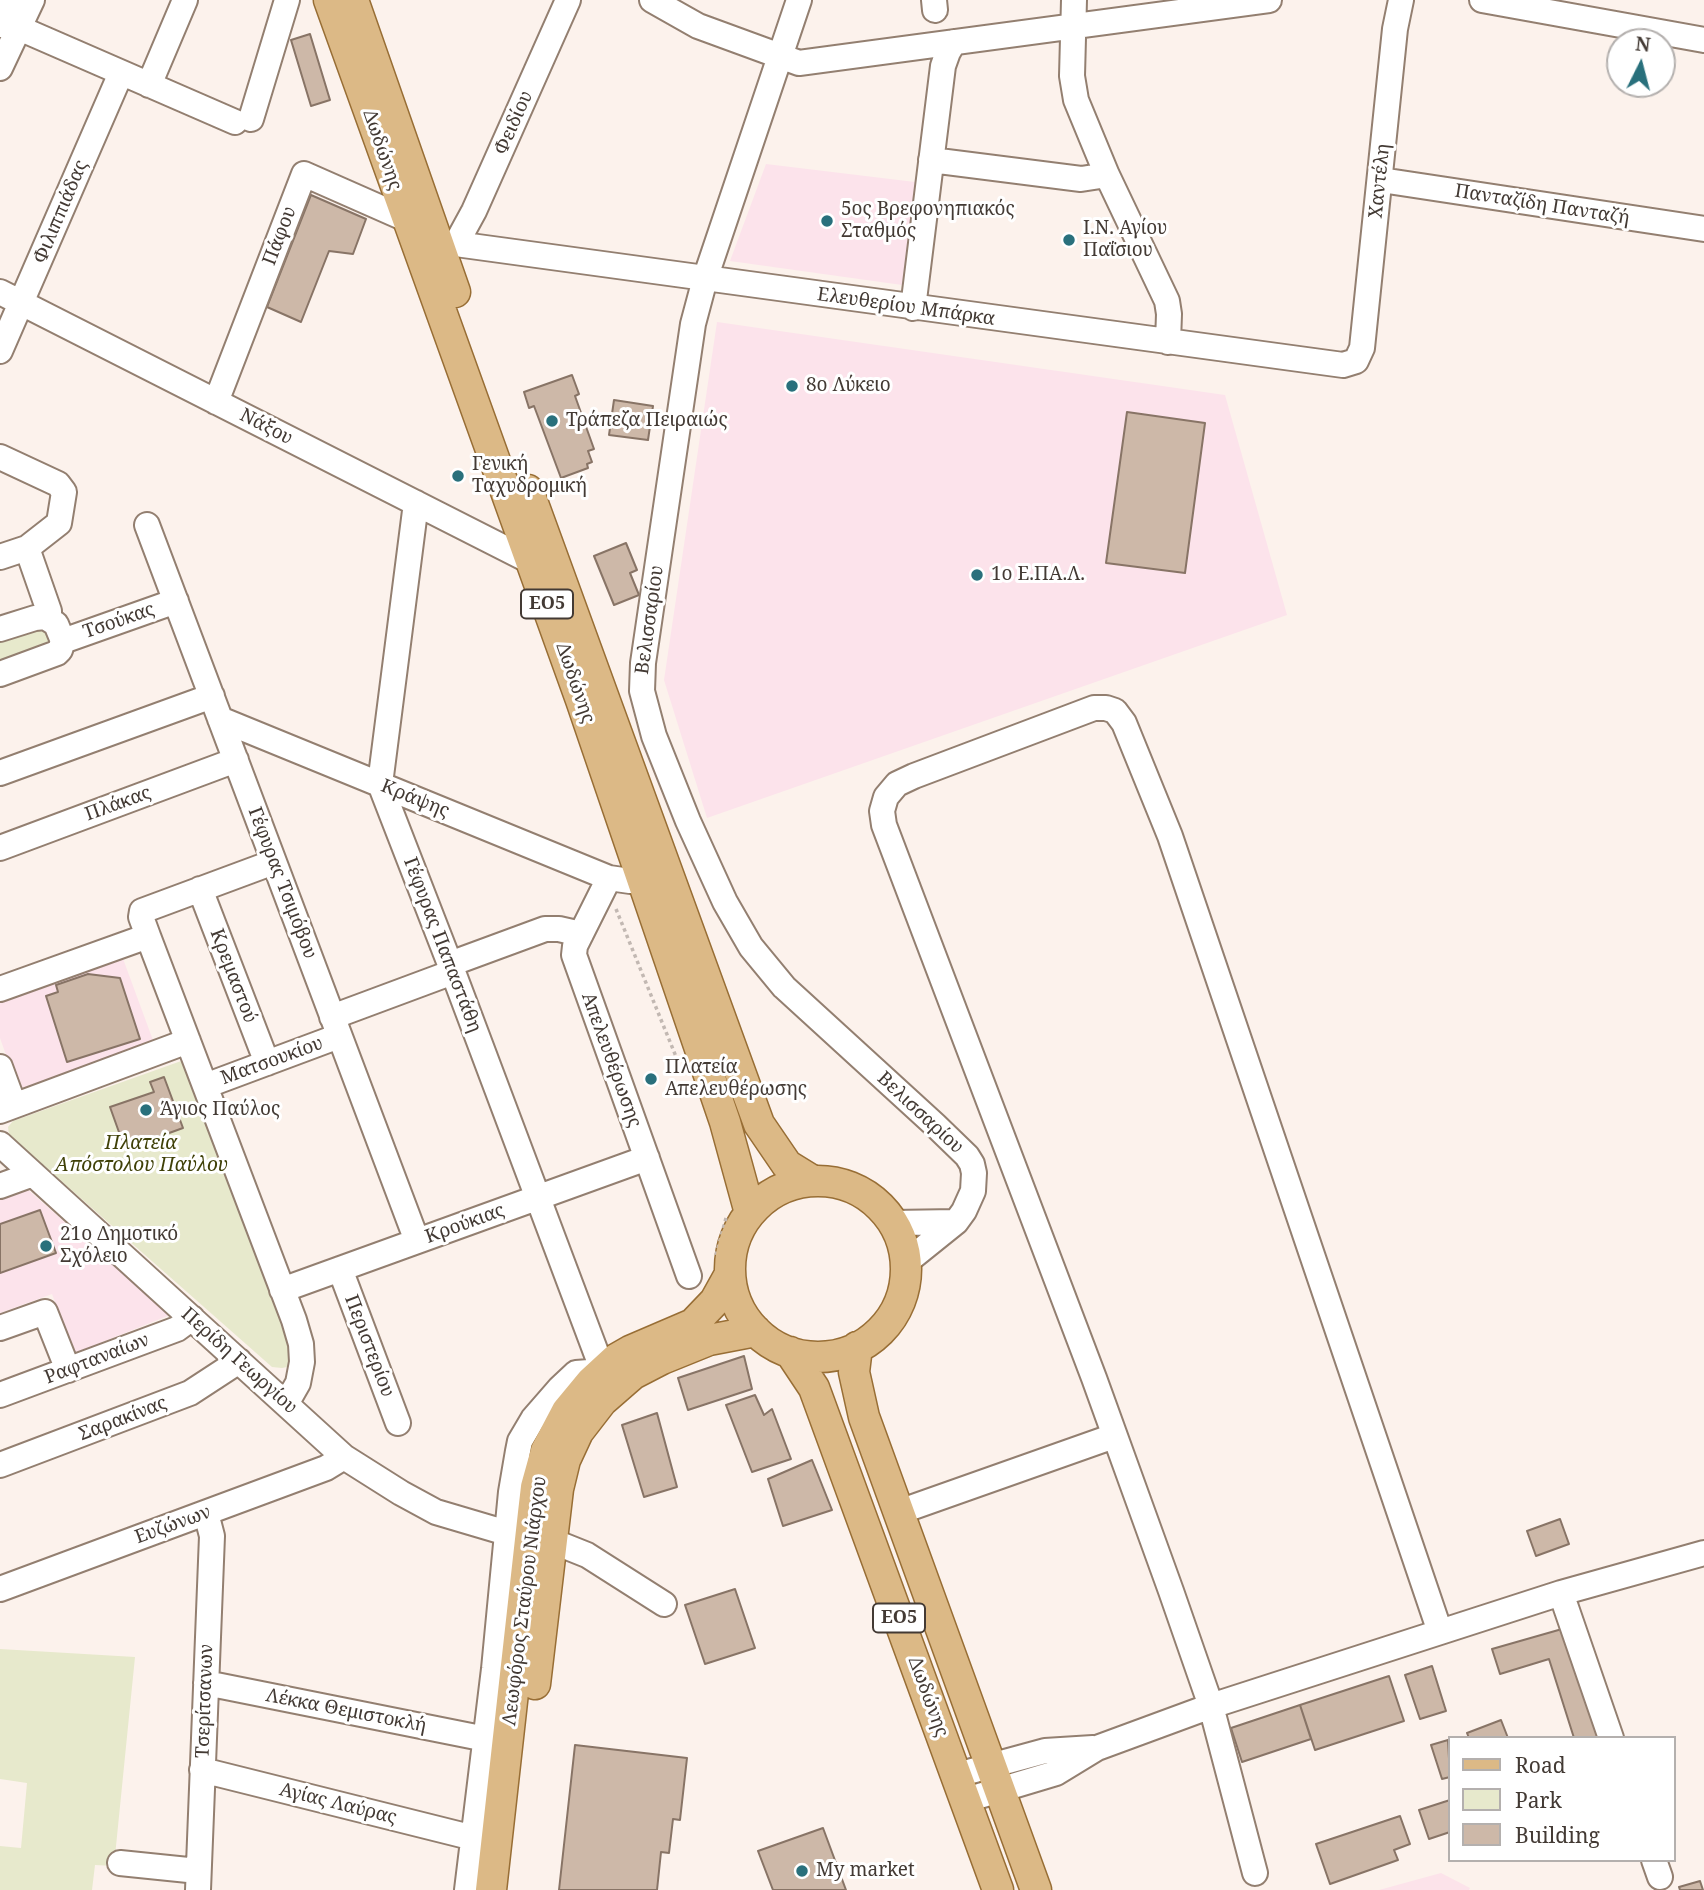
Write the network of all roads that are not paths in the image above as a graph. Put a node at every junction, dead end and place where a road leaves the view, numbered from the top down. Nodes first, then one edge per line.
1 (12, 0) edge
2 (32, 0) edge
3 (186, 0) edge
4 (287, 0) edge
5 (329, 0) edge
6 (353, 0) edge
7 (568, 0) edge
8 (652, 0) edge
9 (799, 0) edge
10 (1074, 0) edge
11 (1269, 0) edge
12 (1401, 0) edge
13 (1482, 0) edge
14 (1073, 25) junction
15 (9, 27) edge
16 (1704, 40) edge
17 (954, 42) junction
18 (780, 57) junction
19 (0, 68) edge
20 (121, 73) junction
21 (149, 85) junction
22 (931, 160) junction
23 (1107, 175) junction
24 (1381, 180) junction
25 (406, 219) junction
26 (1704, 229) edge
27 (445, 246) junction
28 (705, 279) junction
29 (11, 297) edge
30 (912, 308) junction
31 (1168, 342) junction
32 (0, 351) edge
33 (1356, 361) joint
34 (216, 401) junction
35 (0, 457) edge
36 (416, 503) junction
37 (147, 525) dead end
38 (27, 548) junction
39 (0, 557) edge
40 (532, 562) junction
41 (176, 601) junction
42 (49, 618) junction
43 (0, 629) edge
44 (63, 641) junction
45 (0, 674) edge
46 (216, 708) junction
47 (236, 760) junction
48 (0, 773) edge
49 (380, 784) junction
50 (0, 848) edge
51 (274, 862) junction
52 (610, 878) junction
53 (641, 879) junction
54 (200, 889) junction
55 (581, 934) junction
56 (148, 936) junction
57 (452, 968) junction
58 (0, 989) edge
59 (336, 1027) junction
60 (188, 1041) junction
61 (267, 1063) junction
62 (0, 1067) edge
63 (205, 1086) junction
64 (7, 1108) edge
65 (0, 1144) edge
66 (647, 1158) junction
67 (33, 1174) junction
68 (813, 1181) junction
69 (0, 1186) edge
70 (538, 1197) junction
71 (750, 1213) junction
72 (956, 1222) junction
73 (892, 1223) junction
74 (417, 1241) junction
75 (905, 1263) junction
76 (341, 1269) junction
77 (730, 1274) junction
78 (689, 1276) dead end
79 (282, 1290) junction
80 (192, 1318) junction
81 (0, 1328) edge
82 (756, 1331) junction
83 (857, 1347) junction
84 (790, 1352) junction
85 (239, 1361) junction
86 (68, 1370) junction
87 (603, 1371) junction
88 (0, 1395) edge
89 (286, 1404) junction
90 (398, 1423) dead end
91 (1114, 1436) junction
92 (344, 1457) junction
93 (0, 1465) edge
94 (206, 1513) junction
95 (899, 1513) junction
96 (508, 1532) junction
97 (552, 1541) junction
98 (1704, 1553) edge
99 (0, 1589) edge
100 (1561, 1593) junction
101 (664, 1604) dead end
102 (1440, 1632) junction
103 (206, 1684) junction
104 (1211, 1706) junction
105 (1610, 1736) edge
106 (486, 1739) junction
107 (202, 1770) junction
108 (996, 1778) junction
109 (961, 1788) junction
110 (474, 1838) junction
111 (120, 1863) dead end
112 (1255, 1873) dead end
113 (198, 1880) edge
114 (467, 1890) edge
115 (491, 1890) edge
116 (511, 1890) edge
117 (999, 1890) edge
118 (1036, 1890) edge

1 - 15 street
2 - 15 street
3 - 21 street
4 - 21 street
5 - 25 main road, Δωδώνης / ΕΟ5
6 - 27 main road, Δωδώνης / ΕΟ5
7 - 27 street, Φειδίου
8 - 18 street
9 - 18 street, Βελισσαρίου
10 - 14 street
11 - 14 street
12 - 24 street, Χαντέλη
13 - 16 street
14 - 17 street
14 - 23 street
15 - 19 street
15 - 20 street
17 - 18 street
17 - 22 street
18 - 28 street, Βελισσαρίου
20 - 21 street
20 - 29 street, Φιλιππιάδας
22 - 23 street
22 - 30 street
23 - 31 street
24 - 26 street, Πανταζίδη Πανταζή
24 - 33 street, Χαντέλη
25 - 34 street, Πάφου
25 - 40 main road, Δωδώνης / ΕΟ5
27 - 28 street, Ελευθερίου Μπάρκα
27 - 68 main road, Δωδώνης / ΕΟ5
28 - 30 street, Ελευθερίου Μπάρκα
28 - 72 street, Βελισσαρίου
29 - 32 street, Φιλιππιάδας
29 - 34 street, Νάξου
30 - 31 street, Ελευθερίου Μπάρκα
31 - 33 street, Ελευθερίου Μπάρκα
34 - 36 street, Νάξου
35 - 38 street
36 - 40 street, Νάξου
36 - 49 street, Γέφυρας Παπαστάθη
37 - 41 street, Γέφυρας Τσιμόβου
38 - 39 street
38 - 42 street, Τσούκας
40 - 53 main road, Δωδώνης / ΕΟ5
41 - 44 street, Τσούκας
41 - 46 street, Γέφυρας Τσιμόβου
42 - 43 street
42 - 44 street, Τσούκας
44 - 45 street, Τσούκας
46 - 47 street, Γέφυρας Τσιμόβου
46 - 48 street
46 - 49 street, Κράψης
47 - 50 street, Πλάκας
47 - 51 street, Γέφυρας Τσιμόβου
49 - 52 street, Κράψης
49 - 57 street, Γέφυρας Παπαστάθη
51 - 54 street
51 - 59 street, Γέφυρας Τσιμόβου
52 - 53 street
52 - 55 street, Απελευθέρωσης
53 - 71 main road, Δωδώνης / ΕΟ5
54 - 56 street
54 - 61 street, Κρεμαστού
55 - 57 street, Ματσουκίου
55 - 66 street, Απελευθέρωσης
56 - 58 street
56 - 60 street
57 - 59 street, Ματσουκίου
57 - 70 street, Γέφυρας Παπαστάθη
59 - 61 street, Ματσουκίου
59 - 74 street, Γέφυρας Τσιμόβου
60 - 63 street
60 - 64 street
61 - 63 street, Ματσουκίου
62 - 64 street
63 - 79 street
65 - 67 street, Περίδη Γεωργίου
66 - 70 street, Κρούκιας
66 - 78 street, Απελευθέρωσης
67 - 69 street
67 - 80 street, Περίδη Γεωργίου
68 - 71 main road, Δωδώνης / ΕΟ5
68 - 73 main road, Δωδώνης / ΕΟ5
70 - 74 street, Κρούκιας
70 - 87 street, Γέφυρας Παπαστάθη
71 - 77 main road, Δωδώνης / ΕΟ5
72 - 73 street
72 - 75 street, Βελισσαρίου
73 - 75 main road, Δωδώνης / ΕΟ5
74 - 76 street, Κρούκιας
75 - 83 main road, Δωδώνης / ΕΟ5
76 - 79 street, Κρούκιας
76 - 90 street, Περιστερίου
77 - 82 main road, Δωδώνης / ΕΟ5
77 - 87 main road, Λεωφόρος Σταύρου Νιάρχου
79 - 89 street
80 - 85 street, Περίδη Γεωργίου
80 - 86 street, Ραφταναίων
81 - 86 street
82 - 84 main road, Δωδώνης / ΕΟ5
82 - 97 main road, Λεωφόρος Σταύρου Νιάρχου
83 - 84 main road, Δωδώνης / ΕΟ5
83 - 95 main road, Δωδώνης / ΕΟ5
84 - 109 main road, Δωδώνης / ΕΟ5
85 - 89 street, Περίδη Γεωργίου
85 - 93 street, Σαρακίνας
86 - 88 street, Ραφταναίων
87 - 96 street
87 - 115 main road, Λεωφόρος Σταύρου Νιάρχου
89 - 92 street, Περίδη Γεωργίου
91 - 95 street
91 - 102 street
91 - 104 street
92 - 94 street, Ευζώνων
92 - 96 street, Περίδη Γεωργίου
94 - 99 street, Ευζώνων
94 - 103 street, Τσερίτσανων
95 - 108 main road, Δωδώνης / ΕΟ5
96 - 106 street
97 - 101 street
97 - 116 main road, Λεωφόρος Σταύρου Νιάρχου
98 - 100 street
100 - 102 street
100 - 105 street
102 - 104 street
103 - 106 street, Λέκκα Θεμιστοκλή
103 - 107 street, Τσερίτσανων
104 - 108 street
104 - 112 street
106 - 110 street
107 - 110 street, Αγίας Λαύρας
107 - 113 street, Τσερίτσανων
108 - 109 street
108 - 118 main road, Δωδώνης / ΕΟ5
109 - 117 main road, Δωδώνης / ΕΟ5
110 - 114 street
111 - 113 street

